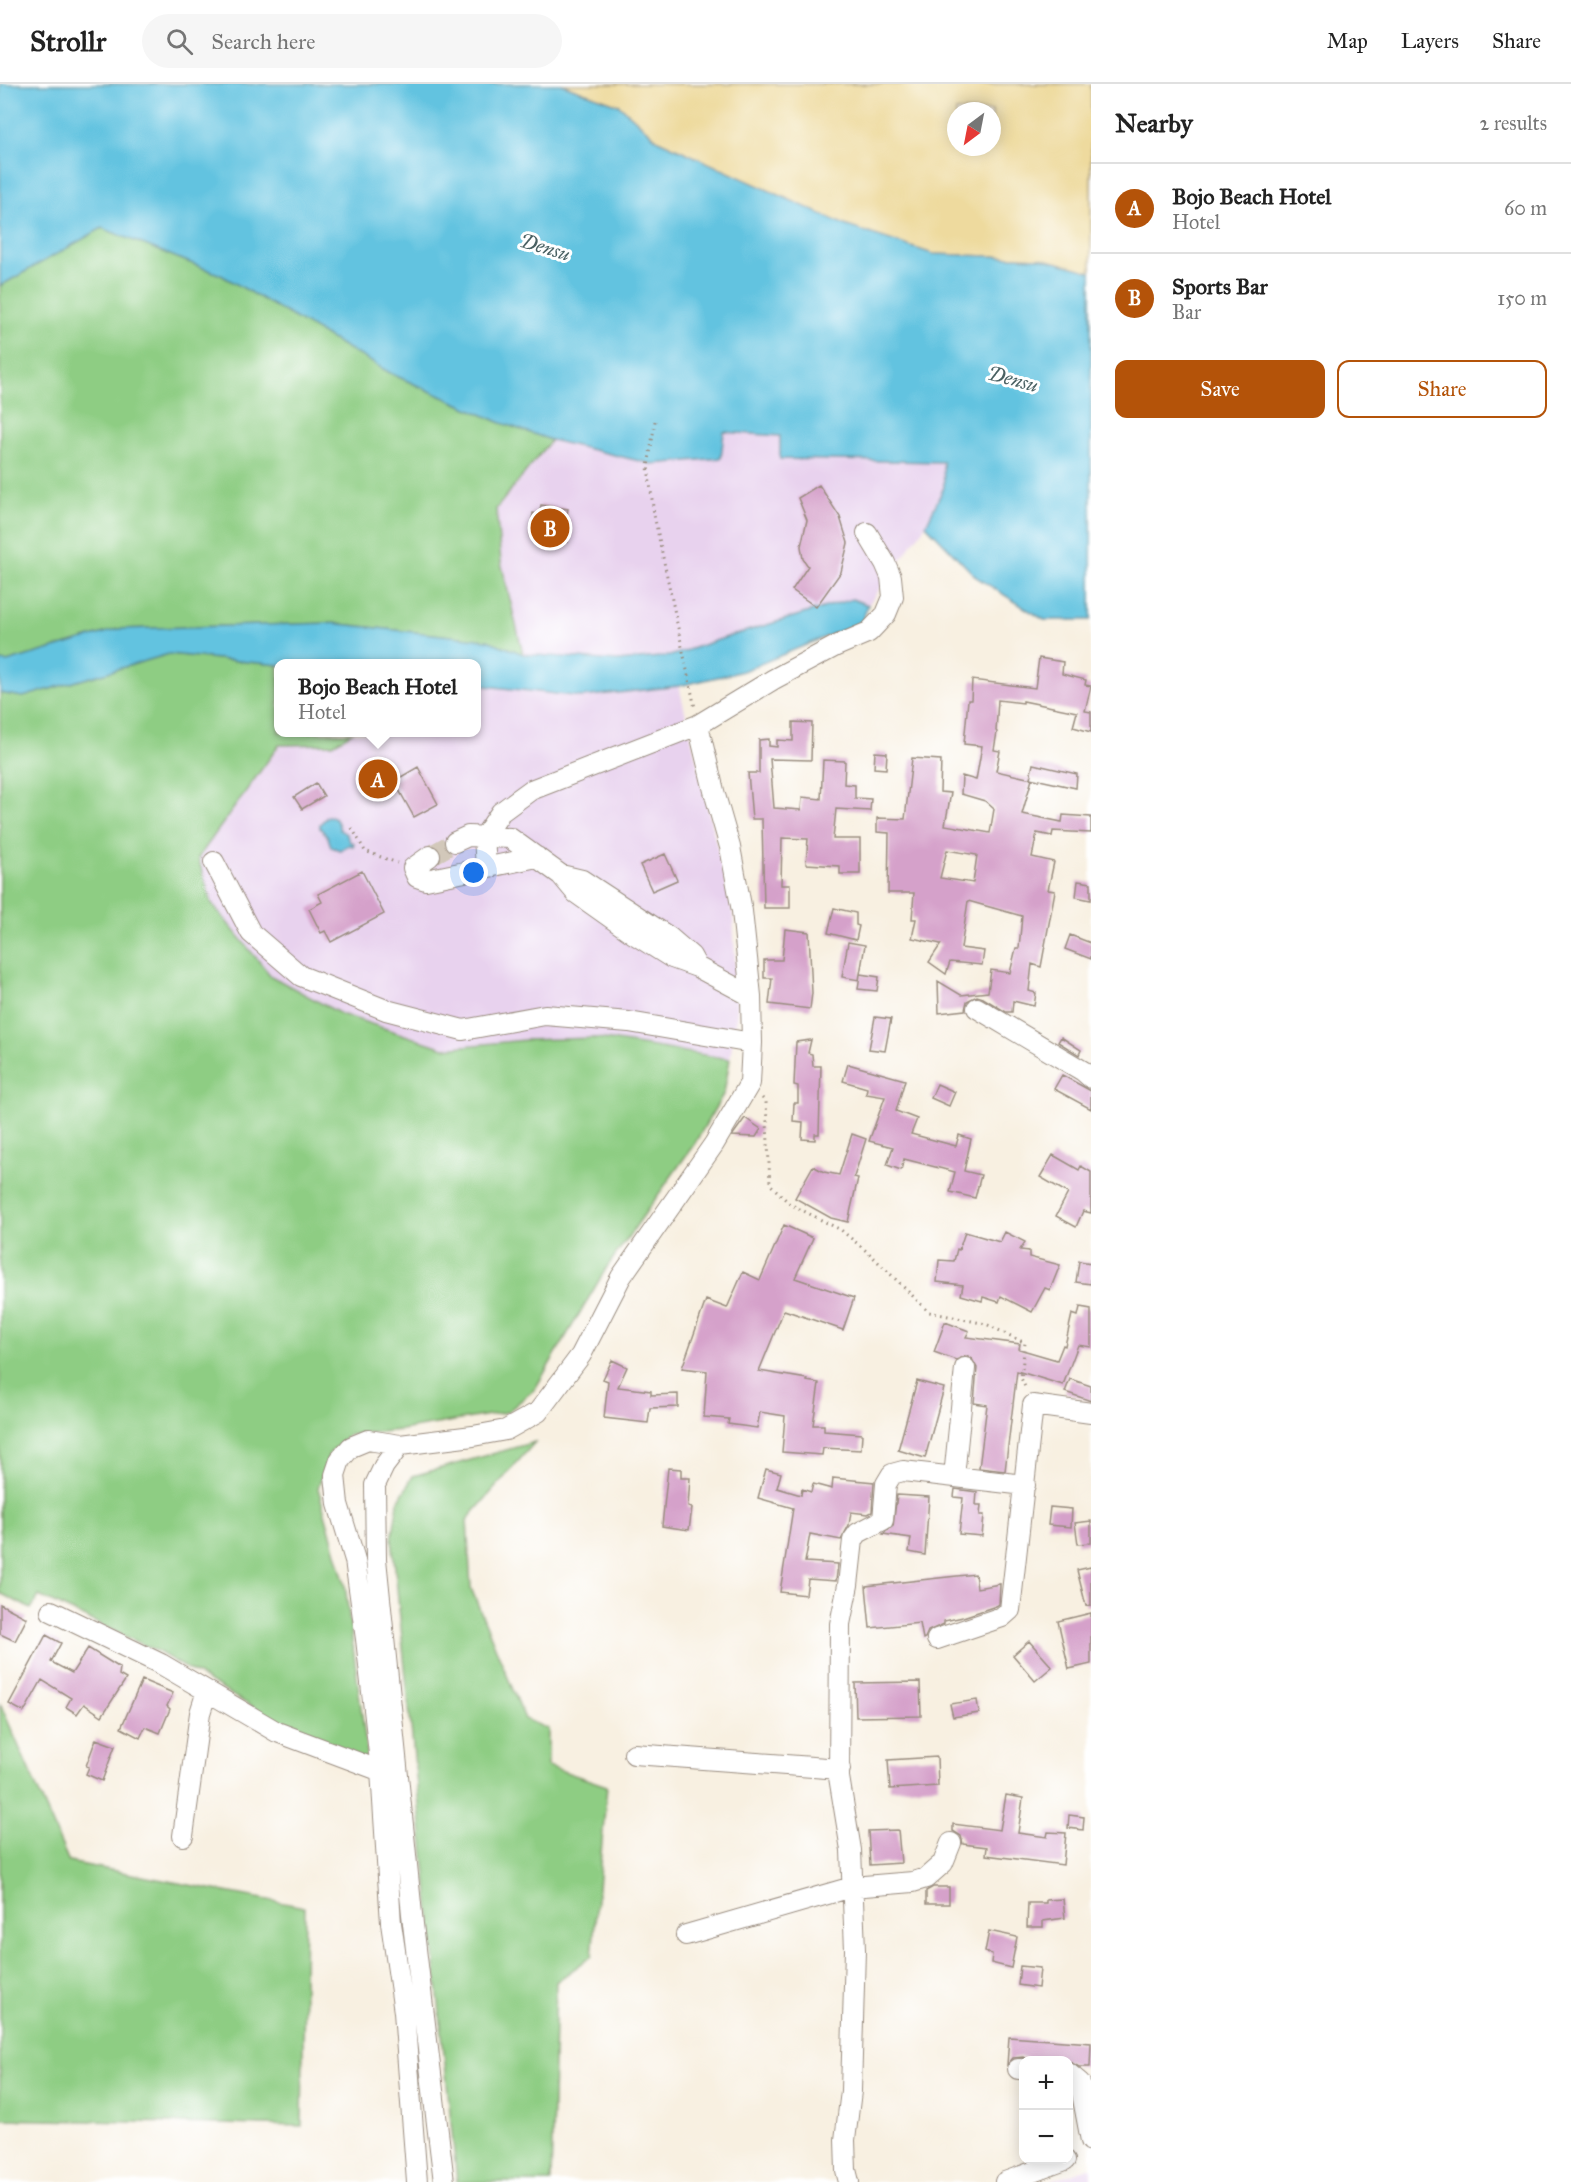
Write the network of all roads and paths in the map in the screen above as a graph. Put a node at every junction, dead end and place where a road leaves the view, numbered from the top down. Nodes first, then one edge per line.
1 (656, 421) dead end
2 (867, 533) dead end
3 (692, 690) dead end
4 (698, 725) junction
5 (352, 828) dead end
6 (484, 837) junction
7 (455, 842) tunnel mouth
8 (430, 856) tunnel mouth
9 (537, 857) junction
10 (214, 862) dead end
11 (486, 867) junction
12 (413, 868) junction
13 (751, 996) junction
14 (977, 1008) dead end
15 (752, 1043) junction
16 (1091, 1078) edge
17 (750, 1083) junction
18 (965, 1368) dead end
19 (1033, 1405) junction
20 (1091, 1413) edge
21 (400, 1445) junction
22 (954, 1477) junction
23 (1024, 1485) junction
24 (376, 1559) junction
25 (355, 1560) junction
26 (51, 1611) dead end
27 (937, 1639) dead end
28 (207, 1691) junction
29 (634, 1755) dead end
30 (840, 1769) junction
31 (381, 1771) junction
32 (183, 1836) dead end
33 (951, 1843) dead end
34 (852, 1887) junction
35 (391, 1923) junction
36 (413, 1924) junction
37 (686, 1935) dead end
38 (404, 2012) junction
39 (424, 2013) junction
40 (1073, 2077) edge
41 (1091, 2141) edge
42 (1091, 2150) edge
43 (1073, 2157) edge
44 (1054, 2164) edge
45 (417, 2182) edge
46 (444, 2182) edge
47 (849, 2182) edge
48 (1005, 2182) edge

1 - 3 path
2 - 4 street
4 - 6 street
4 - 13 street
5 - 12 path
6 - 7 street
6 - 9 street
6 - 11 street
8 - 12 street
9 - 11 street
9 - 13 street
10 - 15 street
11 - 12 street
13 - 15 street
14 - 16 street
15 - 17 street
17 - 19 path
17 - 21 street
18 - 22 street
19 - 20 street
19 - 23 street
21 - 24 street
21 - 25 street
22 - 23 street
22 - 30 street
23 - 27 street
24 - 25 street
24 - 36 street
25 - 31 street
26 - 28 street
28 - 31 street
28 - 32 street
29 - 30 street
30 - 34 street
31 - 35 street
33 - 34 street
34 - 37 street
34 - 47 street
35 - 36 street
35 - 38 street
36 - 39 street
38 - 39 street
38 - 45 street
39 - 46 street
40 - 41 street
42 - 43 street
44 - 48 street

